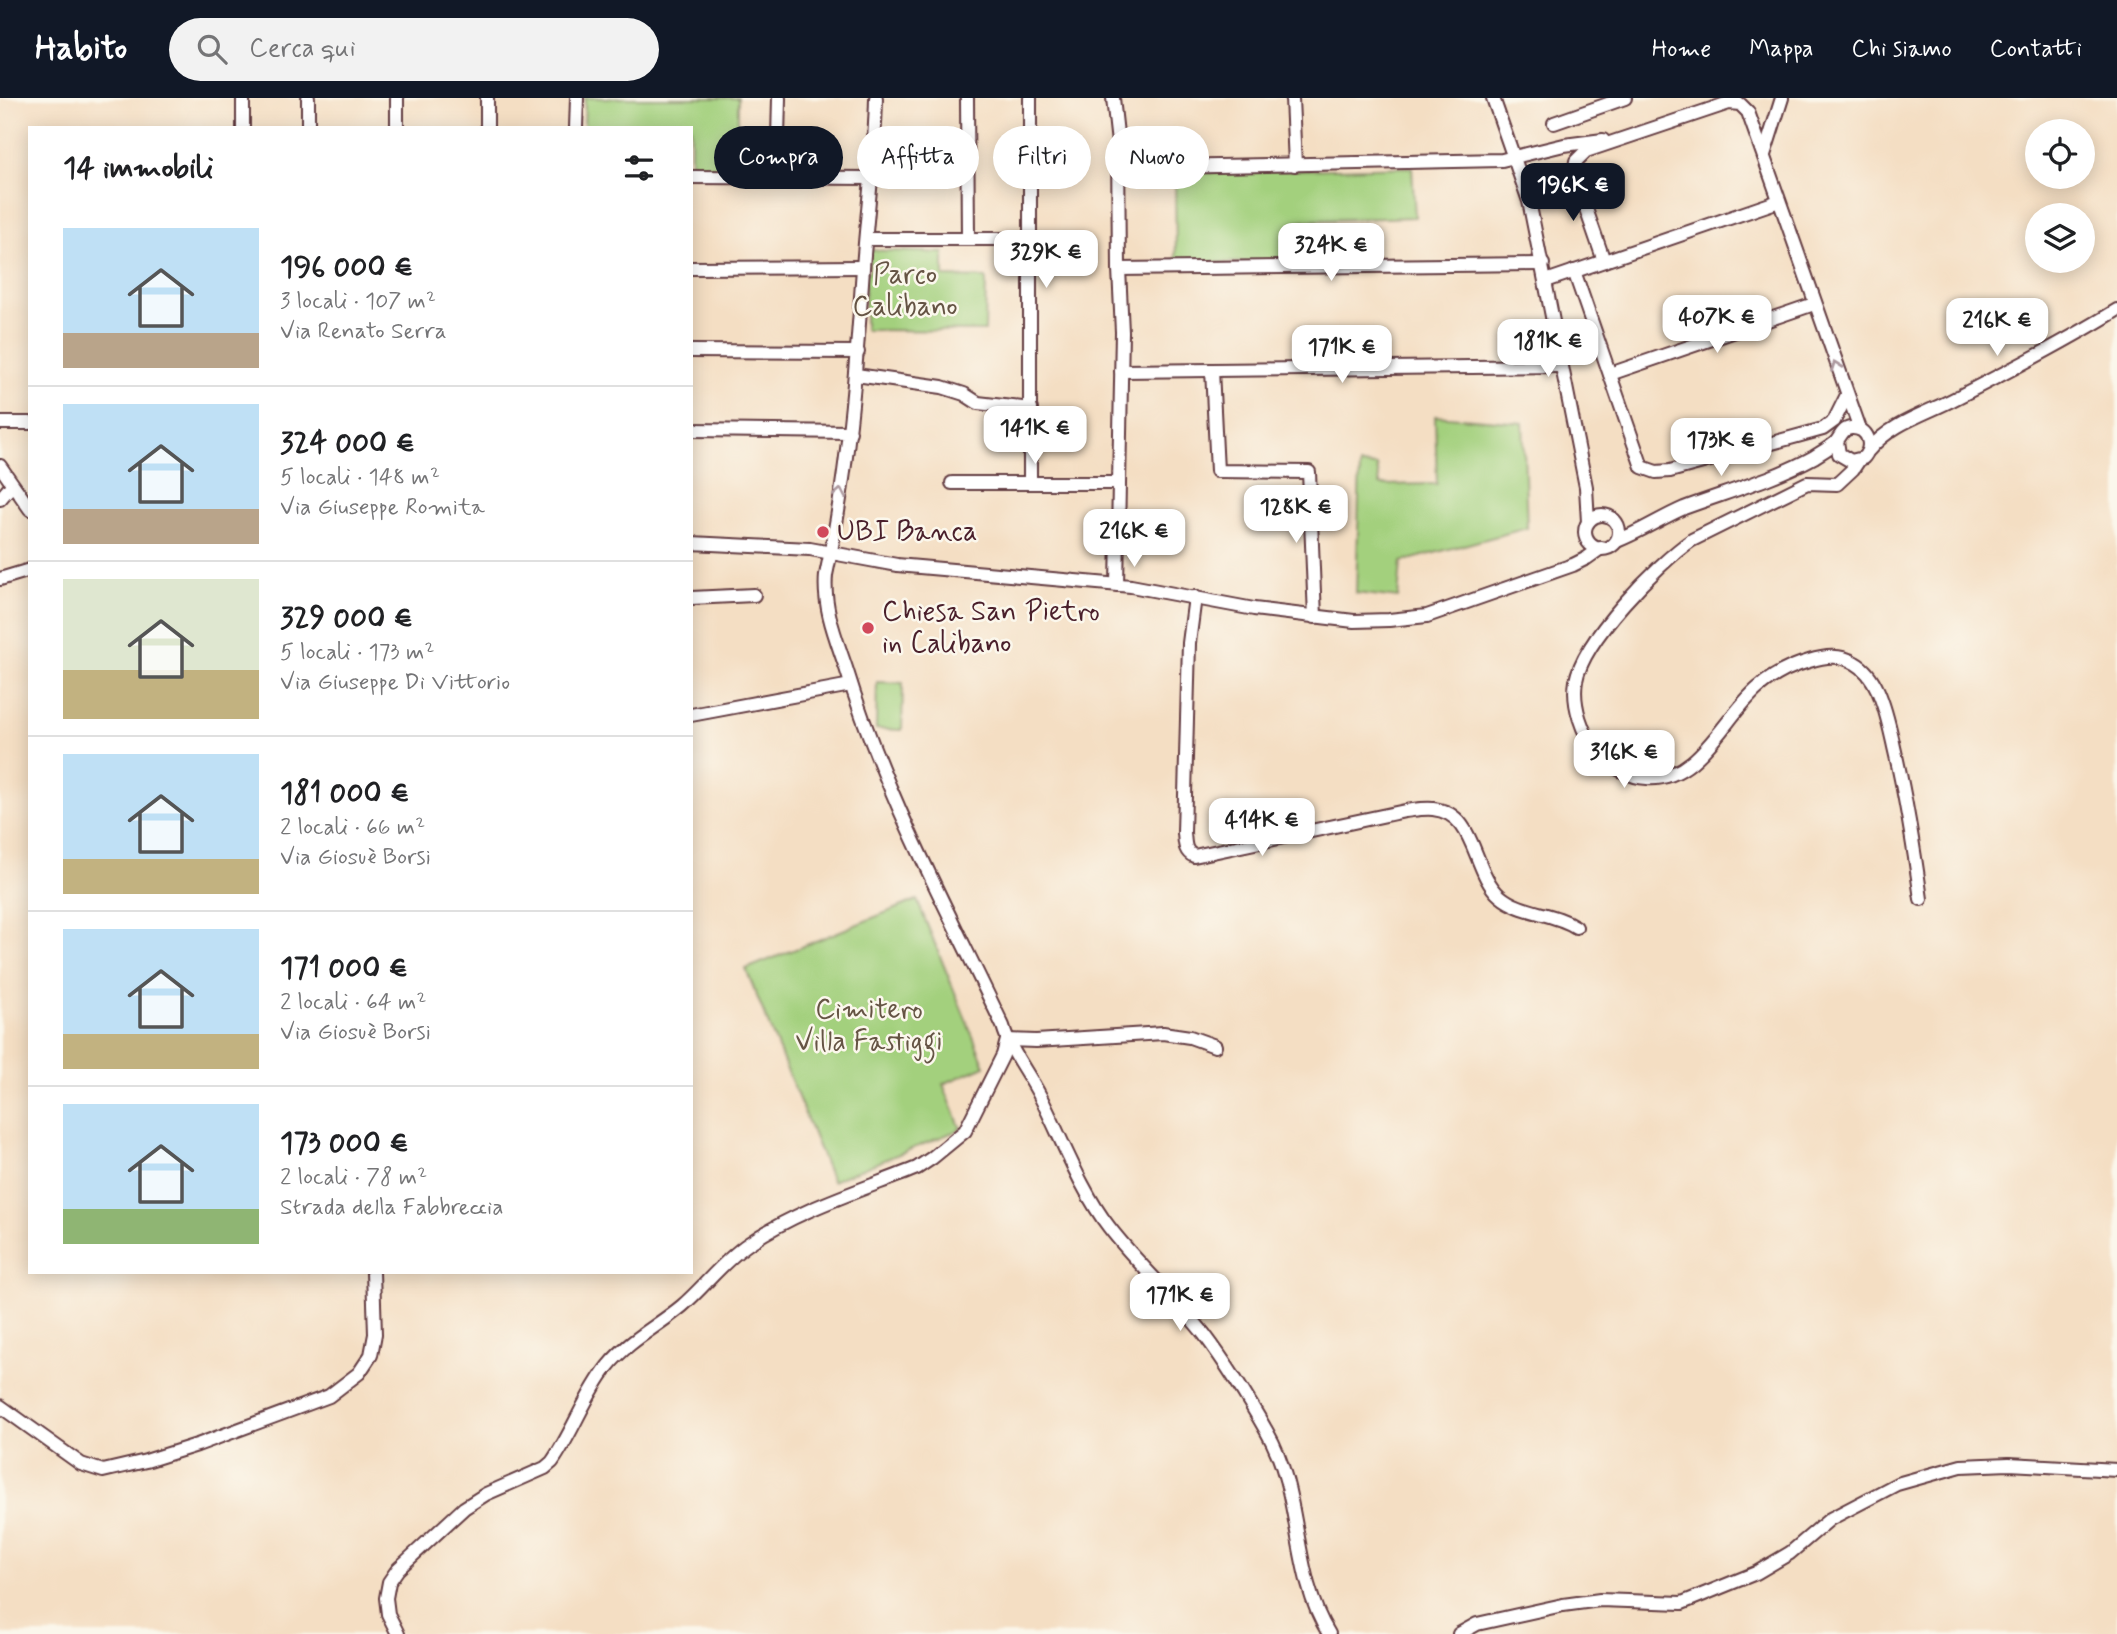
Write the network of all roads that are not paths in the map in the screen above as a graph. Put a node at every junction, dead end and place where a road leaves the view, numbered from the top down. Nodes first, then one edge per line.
1 (243, 98) edge
2 (309, 98) edge
3 (397, 98) edge
4 (487, 98) edge
5 (577, 98) edge
6 (779, 98) edge
7 (876, 98) edge
8 (967, 98) edge
9 (1030, 98) edge
10 (1113, 98) edge
11 (1292, 98) edge
12 (1493, 98) edge
13 (1625, 98) edge
14 (1782, 98) edge
15 (1732, 100) edge
16 (1709, 104) edge
17 (1554, 123) dead end
18 (243, 126) edge
19 (308, 126) edge
20 (397, 126) edge
21 (487, 126) edge
22 (576, 126) edge
23 (778, 126) edge
24 (875, 126) edge
25 (1115, 126) edge
26 (1629, 137) junction
27 (1764, 155) junction
28 (1514, 157) junction
29 (1295, 165) junction
30 (1209, 166) edge
31 (693, 177) edge
32 (714, 177) edge
33 (872, 189) edge
34 (1119, 189) edge
35 (1779, 201) junction
36 (866, 239) junction
37 (968, 239) junction
38 (1029, 239) junction
39 (1604, 261) junction
40 (1543, 264) junction
41 (863, 267) junction
42 (693, 268) edge
43 (1119, 269) junction
44 (1574, 271) junction
45 (1546, 281) junction
46 (1814, 304) junction
47 (2117, 310) edge
48 (693, 351) edge
49 (858, 352) junction
50 (1562, 366) junction
51 (1212, 370) junction
52 (1121, 371) junction
53 (1610, 374) junction
54 (856, 375) junction
55 (1847, 395) junction
56 (1031, 409) junction
57 (0, 423) edge
58 (28, 423) edge
59 (693, 430) edge
60 (1891, 430) junction
61 (1862, 431) junction
62 (850, 432) junction
63 (1869, 450) junction
64 (1840, 451) junction
65 (1859, 460) junction
66 (0, 466) edge
67 (1843, 481) junction
68 (952, 483) dead end
69 (1030, 483) junction
70 (1119, 483) junction
71 (12, 485) junction
72 (1586, 487) junction
73 (0, 499) edge
74 (28, 506) edge
75 (1605, 515) junction
76 (1588, 522) junction
77 (1618, 526) junction
78 (1642, 528) junction
79 (1586, 536) junction
80 (1617, 541) junction
81 (693, 542) edge
82 (1601, 548) junction
83 (832, 553) junction
84 (1573, 565) junction
85 (28, 571) edge
86 (0, 579) edge
87 (1117, 584) junction
88 (754, 595) dead end
89 (1195, 597) junction
90 (693, 598) edge
91 (1315, 617) junction
92 (851, 685) junction
93 (693, 715) edge
94 (1921, 899) dead end
95 (1576, 927) dead end
96 (1007, 1040) junction
97 (1215, 1046) dead end
98 (373, 1274) edge
99 (0, 1406) edge
100 (2117, 1470) edge
101 (398, 1634) edge
102 (1329, 1634) edge
103 (1459, 1634) edge

1 - 18 street
2 - 19 street
3 - 20 street
4 - 21 street
5 - 22 street
6 - 23 street
7 - 24 street
8 - 37 street
9 - 38 street
10 - 25 street
11 - 29 street
12 - 28 street
13 - 17 street
14 - 27 street
15 - 16 street
15 - 27 street
16 - 26 street
26 - 28 street
26 - 39 street
27 - 35 street
28 - 29 street
28 - 40 street
29 - 30 street
31 - 32 street
33 - 36 street
34 - 43 street
35 - 39 street
35 - 46 street
36 - 37 street
36 - 41 street
37 - 38 street
38 - 56 street
39 - 44 street
40 - 43 street
40 - 45 street
41 - 42 street
41 - 49 street
43 - 52 street
44 - 45 street
44 - 53 street
45 - 50 street
46 - 53 street
55 -> 46 street
47 - 60 street
48 - 49 street
49 - 54 street
50 - 51 street
50 - 72 street
51 - 52 street
51 - 91 street
52 - 70 street
53 - 55 street
54 - 56 street
54 - 62 street
55 - 61 street
56 - 69 street
57 - 58 street
59 - 62 street
60 - 61 street
60 - 63 street
61 - 63 street
61 - 64 street
83 -> 62 street
63 - 65 street
64 - 65 street
64 - 67 street
64 - 78 street
65 - 67 street
66 - 71 street
67 - 94 street
68 - 69 street
69 - 70 street
70 - 87 street
71 - 73 street
71 - 74 street
72 - 75 street
72 - 76 street
75 - 76 street
75 - 77 street
76 - 79 street
77 - 78 street
77 - 80 street
78 - 80 street
79 - 82 street
79 - 84 street
80 - 82 street
81 - 83 street
82 - 84 street
83 - 87 street
83 - 92 street
84 - 91 street
85 - 86 street
87 - 89 street
88 - 90 street
89 - 91 street
89 - 95 street
92 - 93 street
92 - 96 street
96 - 97 street
96 - 101 street
96 - 102 street
98 - 99 street
100 - 103 street

